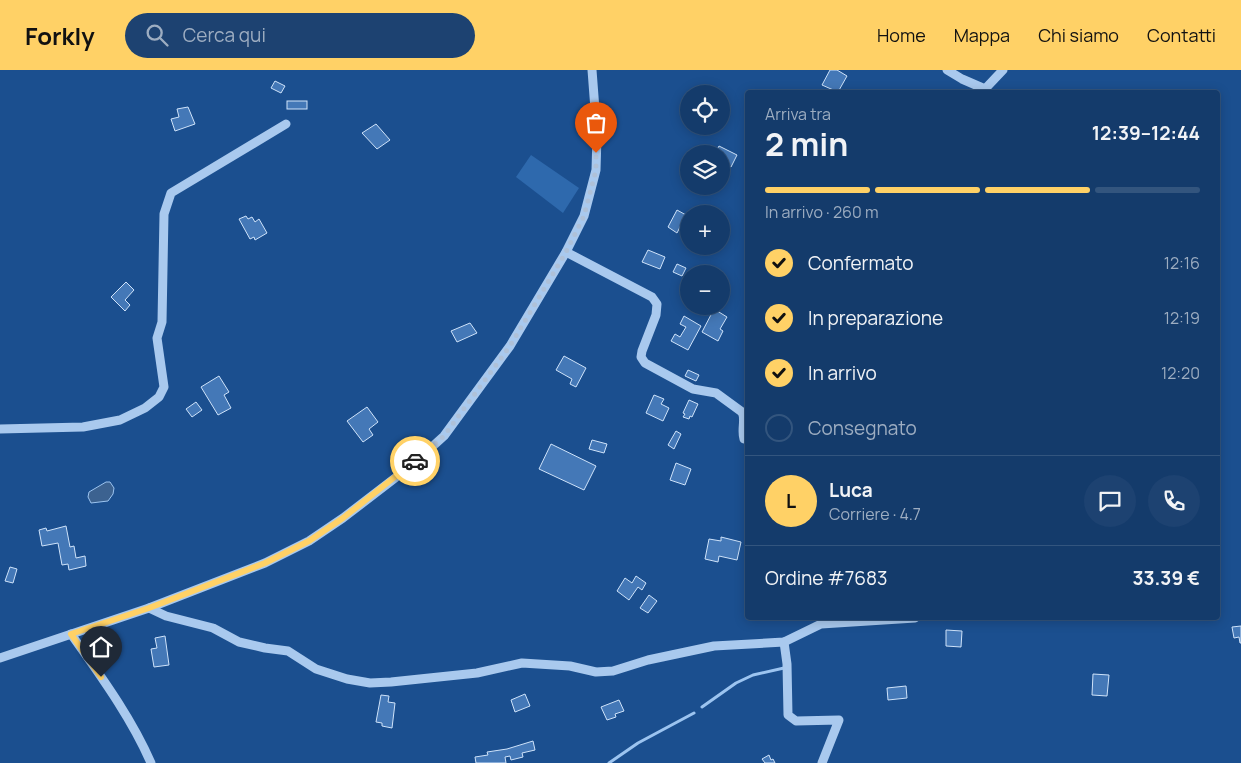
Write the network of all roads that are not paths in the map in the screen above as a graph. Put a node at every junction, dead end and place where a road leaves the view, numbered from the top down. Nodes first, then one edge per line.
1 (592, 70) edge
2 (947, 70) edge
3 (1003, 70) edge
4 (979, 89) edge
5 (286, 124) dead end
6 (566, 252) junction
7 (0, 430) edge
8 (744, 439) dead end
9 (149, 608) junction
10 (884, 620) edge
11 (71, 634) junction
12 (784, 642) junction
13 (0, 658) edge
14 (151, 763) edge
15 (822, 763) edge

1 - 6 street
2 - 4 street
3 - 4 street
5 - 7 street
6 - 8 street
6 - 9 street
9 - 11 street
9 - 12 street
10 - 12 street
11 - 13 street
11 - 14 street
12 - 15 street

